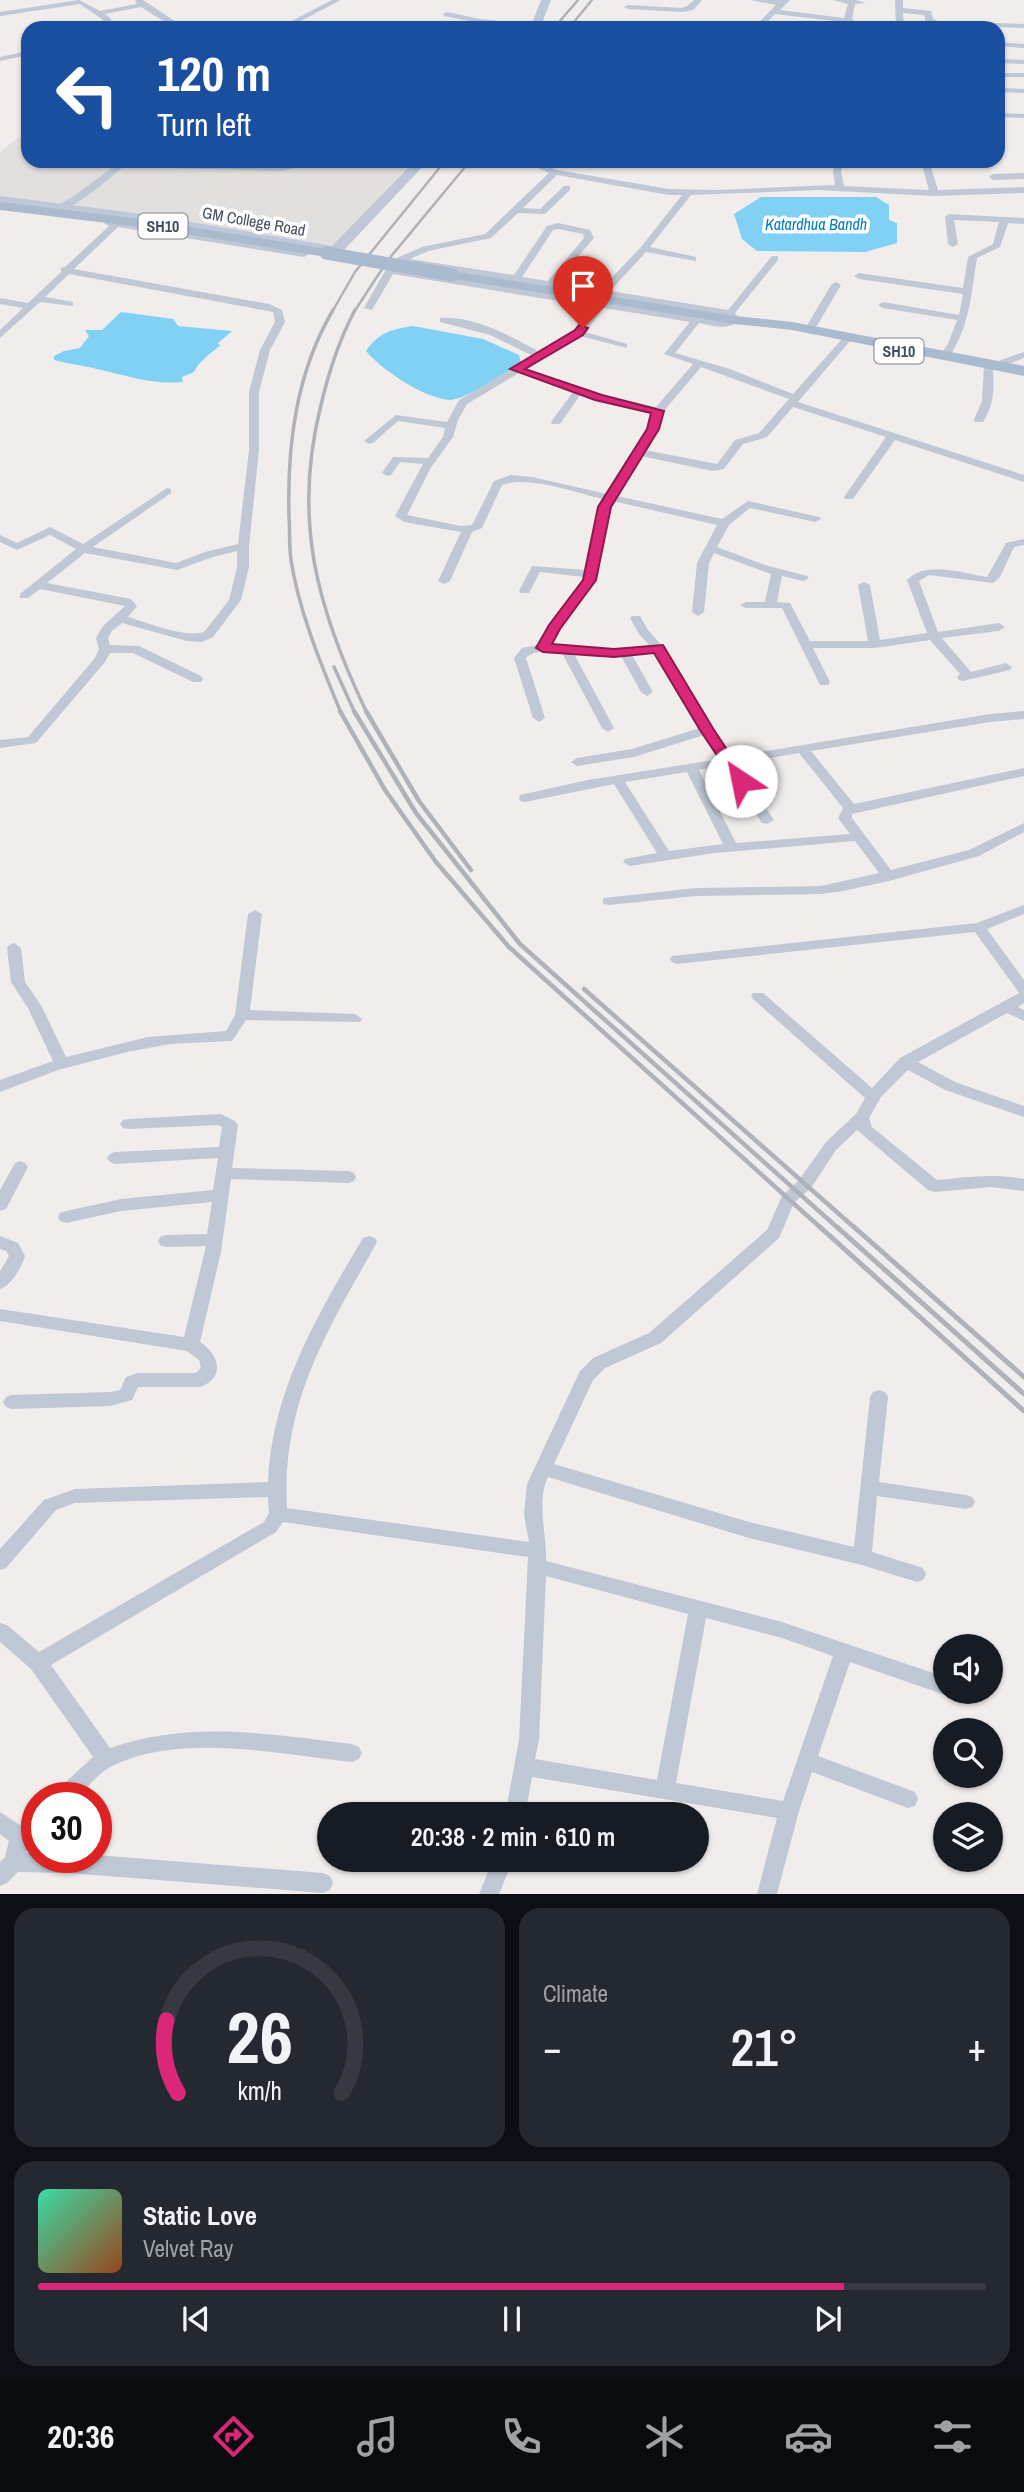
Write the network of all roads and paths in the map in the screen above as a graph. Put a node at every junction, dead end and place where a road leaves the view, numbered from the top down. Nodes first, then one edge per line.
1 (337, 0) edge
2 (546, 0) edge
3 (698, 0) edge
4 (754, 0) edge
5 (836, 0) edge
6 (899, 0) edge
7 (140, 2) edge
8 (784, 2) edge
9 (852, 2) junction
10 (862, 3) dead end
11 (628, 7) dead end
12 (901, 10) junction
13 (775, 12) junction
14 (99, 13) junction
15 (0, 14) edge
16 (447, 14) dead end
17 (107, 21) edge
18 (168, 21) edge
19 (293, 21) edge
20 (481, 21) edge
21 (537, 21) edge
22 (765, 21) edge
23 (834, 21) edge
24 (847, 21) edge
25 (900, 21) edge
26 (932, 21) edge
27 (1005, 25) edge
28 (1024, 26) edge
29 (1005, 45) edge
30 (1024, 46) edge
31 (21, 54) edge
32 (0, 59) edge
33 (1005, 61) edge
34 (1024, 62) edge
35 (1005, 75) edge
36 (1024, 75) edge
37 (1005, 90) edge
38 (1024, 91) edge
39 (1005, 115) edge
40 (1024, 116) edge
41 (122, 168) edge
42 (125, 168) edge
43 (415, 168) edge
44 (544, 168) edge
45 (553, 168) edge
46 (837, 168) edge
47 (927, 168) edge
48 (552, 171) junction
49 (1024, 176) edge
50 (993, 177) dead end
51 (567, 188) dead end
52 (840, 188) junction
53 (1024, 190) edge
54 (688, 193) junction
55 (934, 193) junction
56 (0, 200) edge
57 (0, 208) edge
58 (59, 208) junction
59 (74, 209) junction
60 (517, 210) junction
61 (1004, 220) junction
62 (1024, 221) edge
63 (116, 224) junction
64 (953, 244) dead end
65 (644, 249) junction
66 (304, 254) dead end
67 (775, 258) dead end
68 (693, 259) dead end
69 (400, 260) junction
70 (64, 270) junction
71 (390, 271) junction
72 (859, 276) dead end
73 (516, 279) junction
74 (550, 284) junction
75 (836, 285) dead end
76 (604, 292) junction
77 (969, 292) junction
78 (0, 301) edge
79 (34, 302) junction
80 (70, 303) dead end
81 (601, 305) junction
82 (883, 305) dead end
83 (369, 308) dead end
84 (727, 316) junction
85 (962, 318) junction
86 (443, 320) dead end
87 (696, 320) junction
88 (773, 325) junction
89 (810, 329) junction
90 (579, 333) junction
91 (0, 335) edge
92 (846, 341) junction
93 (624, 346) dead end
94 (945, 355) junction
95 (1024, 355) edge
96 (539, 356) junction
97 (700, 362) junction
98 (991, 366) junction
99 (516, 369) junction
100 (1024, 371) edge
101 (1024, 377) edge
102 (579, 390) junction
103 (793, 401) junction
104 (658, 411) junction
105 (979, 420) dead end
106 (556, 422) dead end
107 (450, 426) junction
108 (893, 435) junction
109 (369, 442) dead end
110 (638, 452) junction
111 (429, 461) junction
112 (387, 473) dead end
113 (1024, 480) edge
114 (167, 491) dead end
115 (849, 497) dead end
116 (609, 498) junction
117 (815, 519) dead end
118 (724, 523) junction
119 (468, 529) junction
120 (0, 538) edge
121 (1024, 542) edge
122 (243, 546) junction
123 (710, 548) junction
124 (83, 549) junction
125 (777, 572) junction
126 (592, 574) junction
127 (803, 578) dead end
128 (444, 581) dead end
129 (37, 585) junction
130 (864, 585) dead end
131 (525, 591) dead end
132 (24, 596) dead end
133 (771, 603) junction
134 (746, 605) dead end
135 (698, 612) dead end
136 (636, 618) dead end
137 (120, 619) junction
138 (999, 627) dead end
139 (934, 637) junction
140 (875, 644) junction
141 (805, 645) junction
142 (543, 648) junction
143 (565, 648) junction
144 (658, 648) junction
145 (105, 649) junction
146 (625, 653) junction
147 (1006, 667) dead end
148 (197, 679) dead end
149 (824, 682) dead end
150 (647, 692) dead end
151 (1024, 715) edge
152 (539, 718) dead end
153 (608, 728) dead end
154 (707, 730) junction
155 (0, 744) edge
156 (803, 750) junction
157 (728, 761) junction
158 (577, 762) dead end
159 (691, 767) junction
160 (1024, 772) edge
161 (617, 779) junction
162 (524, 798) dead end
163 (850, 809) junction
164 (767, 820) dead end
165 (1024, 827) edge
166 (858, 837) junction
167 (731, 846) junction
168 (665, 855) junction
169 (630, 862) dead end
170 (889, 877) junction
171 (609, 901) dead end
172 (1024, 909) edge
173 (255, 914) dead end
174 (979, 927) junction
175 (14, 947) dead end
176 (677, 959) dead end
177 (1024, 990) edge
178 (758, 996) dead end
179 (1024, 997) edge
180 (1007, 1007) junction
181 (242, 1015) junction
182 (1024, 1016) edge
183 (355, 1018) dead end
184 (905, 1062) junction
185 (62, 1065) junction
186 (0, 1087) edge
187 (874, 1098) junction
188 (1024, 1112) edge
189 (861, 1118) junction
190 (128, 1124) dead end
191 (227, 1152) junction
192 (115, 1157) dead end
193 (20, 1167) dead end
194 (224, 1173) junction
195 (348, 1177) dead end
196 (1024, 1185) edge
197 (220, 1195) junction
198 (0, 1205) edge
199 (66, 1217) dead end
200 (214, 1240) junction
201 (166, 1241) dead end
202 (0, 1242) edge
203 (369, 1242) dead end
204 (0, 1283) edge
205 (0, 1315) edge
206 (191, 1345) junction
207 (879, 1398) dead end
208 (12, 1402) dead end
209 (543, 1468) junction
210 (870, 1488) junction
211 (276, 1489) junction
212 (966, 1502) dead end
213 (278, 1514) junction
214 (862, 1557) junction
215 (537, 1558) junction
216 (0, 1562) edge
217 (917, 1574) dead end
218 (699, 1607) junction
219 (0, 1631) edge
220 (844, 1650) junction
221 (38, 1663) junction
222 (933, 1682) edge
223 (352, 1753) dead end
224 (106, 1759) junction
225 (805, 1760) junction
226 (526, 1767) junction
227 (81, 1782) edge
228 (665, 1790) junction
229 (908, 1800) dead end
230 (518, 1802) edge
231 (789, 1811) junction
232 (0, 1821) edge
233 (20, 1838) joint
234 (7, 1869) edge
235 (498, 1872) edge
236 (323, 1883) dead end
237 (489, 1894) edge
238 (767, 1894) edge

1 - 19 street
2 - 21 street
3 - 11 street
4 - 8 street
5 - 9 street
6 - 12 street
7 - 14 street
7 - 18 street
8 - 13 street
9 - 10 street
9 - 24 street
12 - 25 street
12 - 26 street
13 - 22 street
13 - 23 street
14 - 15 street
14 - 17 street
16 - 20 street
27 - 28 street
29 - 30 street
31 - 32 street
33 - 34 street
35 - 36 street
37 - 38 street
39 - 40 street
41 - 58 street
42 - 59 street
43 - 59 street, GM College Road
44 - 48 street
45 - 48 street
46 - 52 street
47 - 55 street
48 - 54 street
48 - 60 street
49 - 50 street
51 - 60 street
52 - 54 street
52 - 55 street
53 - 55 street
54 - 65 street
56 - 58 street, GM College Road
57 - 63 street
57 - 84 main road, SH10, bridge
58 - 59 street, GM College Road
60 - 69 street
61 - 62 street
61 - 64 street
61 - 77 street
63 - 66 street
63 - 70 street
65 - 68 street
65 - 76 street
67 - 84 street
69 - 71 street
69 - 73 street
70 - 79 street
70 - 122 street
71 - 81 street
71 - 83 street
72 - 77 street
73 - 74 street
73 - 74 street
74 - 76 street
75 - 89 street
76 - 84 street
77 - 85 street
78 - 79 street
79 - 80 street
79 - 91 street
81 - 87 street
81 - 90 street
82 - 85 street
84 - 87 street
84 - 88 main road, SH10
85 - 94 street
86 - 96 street
87 - 97 street
88 - 89 main road, SH10
88 - 92 main road, SH10
89 - 94 main road, SH10
90 - 93 street
90 - 96 street
92 - 98 main road, SH10
92 - 103 street
94 - 98 main road, SH10
95 - 98 street
96 - 99 street
97 - 103 street
97 - 104 street
98 - 100 main road, SH10
98 - 101 main road, SH10
98 - 105 street
99 - 102 street
99 - 107 street
102 - 104 street
102 - 106 street
103 - 108 street
103 - 110 street
104 - 110 street
107 - 109 street
107 - 111 street
108 - 113 street
108 - 115 street
110 - 116 street
111 - 112 street
111 - 119 street
114 - 124 street
116 - 118 street
116 - 119 street
116 - 126 street
117 - 118 street
118 - 123 street
119 - 128 street
120 - 124 street
121 - 139 street
122 - 124 street
122 - 137 street
123 - 125 street
123 - 135 street
124 - 129 street
125 - 127 street
125 - 133 street
126 - 131 street
126 - 142 street
129 - 132 street
129 - 137 street
130 - 140 street
133 - 134 street
133 - 141 street
136 - 144 street
137 - 145 street
138 - 139 street
139 - 140 street
139 - 147 street
140 - 141 street
141 - 149 street
142 - 143 street
142 - 152 street
143 - 146 street
143 - 153 street
144 - 146 street
144 - 154 street
145 - 148 street
145 - 155 street
146 - 150 street
151 - 156 street
154 - 157 street
154 - 158 street
156 - 157 street
156 - 163 street
157 - 159 street
157 - 164 street
159 - 161 street
159 - 167 street
160 - 163 street
161 - 162 street
161 - 168 street
163 - 166 street
165 - 170 street
166 - 167 street
166 - 170 street
167 - 168 street
168 - 169 street
170 - 171 street
172 - 174 street
173 - 181 street
174 - 176 street
174 - 177 street
175 - 185 street
178 - 187 street
179 - 180 street
180 - 182 street
180 - 184 street
181 - 183 street
181 - 185 street
184 - 187 street
184 - 188 street
185 - 186 street
187 - 189 street
189 - 196 street
189 - 209 street
190 - 191 street
191 - 192 street
191 - 194 street
193 - 198 street
194 - 195 street
194 - 197 street
197 - 199 street
197 - 200 street
200 - 201 street
200 - 206 street
202 - 204 street
203 - 211 street
205 - 206 street
206 - 208 street
207 - 210 street
209 - 214 street
209 - 215 street
210 - 212 street
210 - 214 street
211 - 213 street
211 - 216 street
213 - 215 street
213 - 221 street
214 - 217 street
215 - 218 street
215 - 226 street
218 - 220 street
218 - 228 street
219 - 221 street
220 - 222 street
220 - 225 street
221 - 224 street
223 - 224 street
224 - 227 street
225 - 229 street
225 - 231 street
226 - 228 street
226 - 230 street
228 - 231 street
231 - 238 street
232 - 233 street
233 - 234 street
234 - 236 street
235 - 237 street

